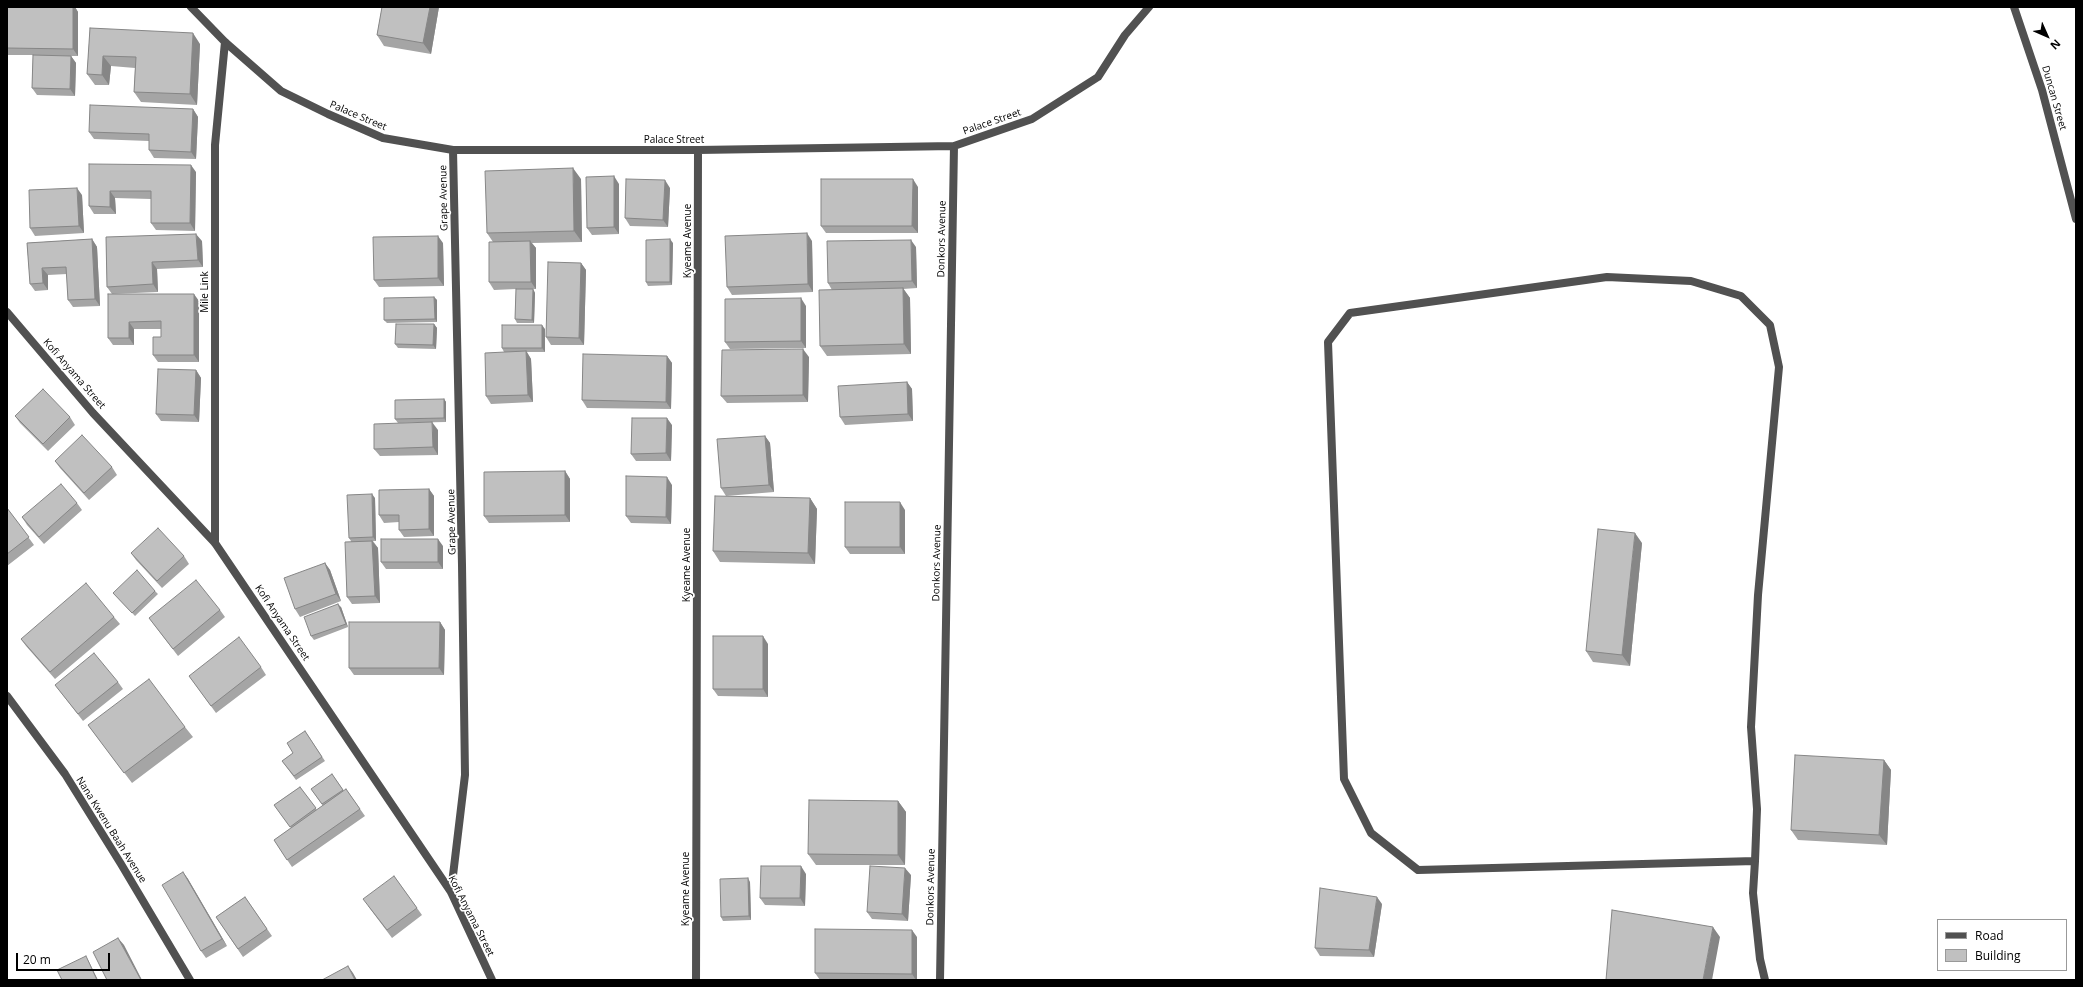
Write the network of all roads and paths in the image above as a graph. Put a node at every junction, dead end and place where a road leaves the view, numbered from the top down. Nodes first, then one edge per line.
1 (191, 7) edge
2 (1149, 7) edge
3 (2014, 7) edge
4 (225, 42) junction
5 (954, 146) junction
6 (453, 150) junction
7 (698, 150) junction
8 (2076, 219) edge
9 (7, 312) edge
10 (215, 543) junction
11 (7, 696) edge
12 (1755, 861) junction
13 (451, 892) junction
14 (190, 980) edge
15 (492, 980) edge
16 (696, 980) edge
17 (940, 980) edge
18 (1766, 980) edge

1 - 4 street, Palace Street
2 - 5 street, Palace Street
3 - 8 street, Duncan Street
4 - 6 street, Palace Street
4 - 10 street, Mile Link
5 - 7 street, Palace Street
5 - 17 street, Donkors Avenue
6 - 7 street, Palace Street
6 - 13 street, Grape Avenue
7 - 16 street, Kyeame Avenue
9 - 10 street, Kofi Anyama Street
10 - 13 street, Kofi Anyama Street
11 - 14 street, Nana Kwenu Baah Avenue
12 - 12 street
12 - 18 street
13 - 15 street, Kofi Anyama Street

